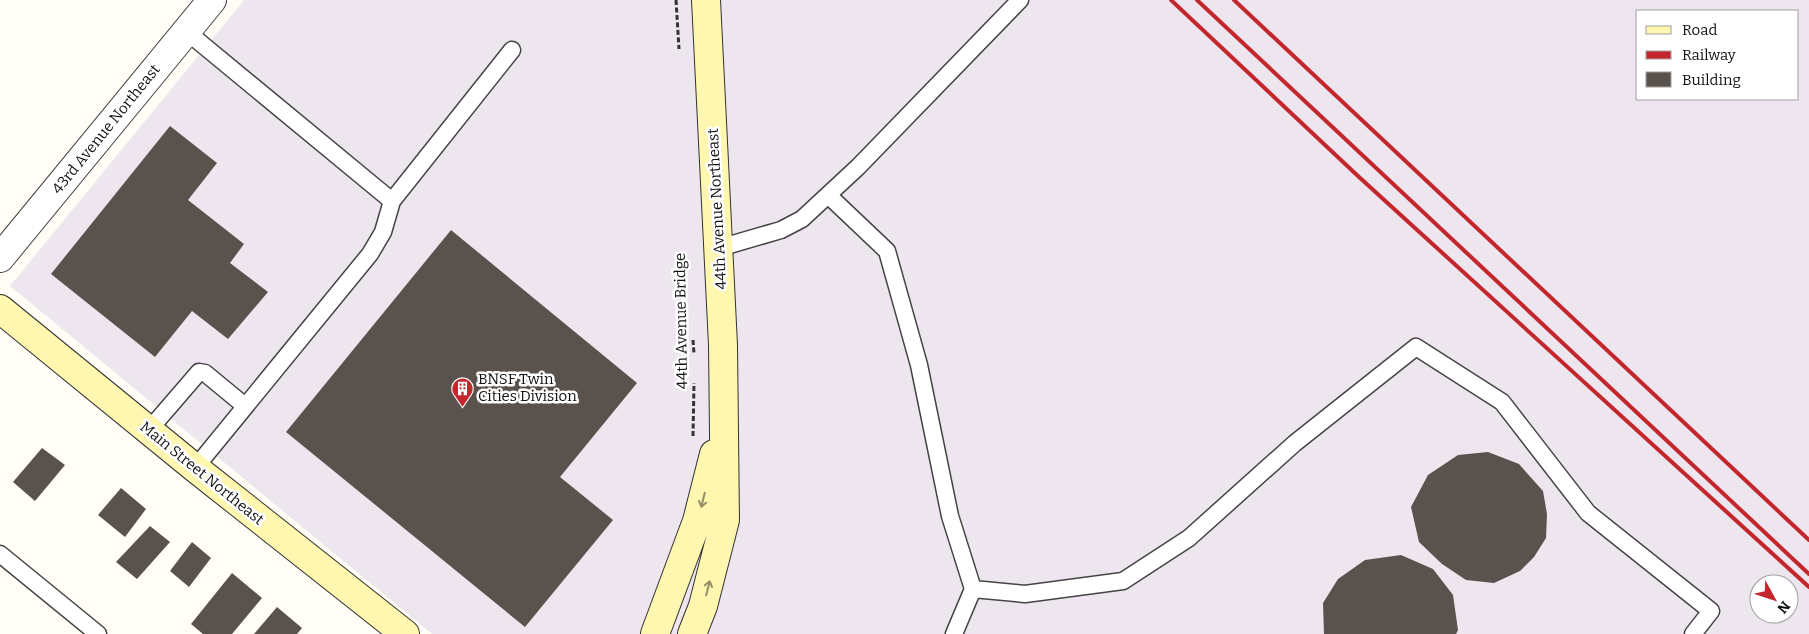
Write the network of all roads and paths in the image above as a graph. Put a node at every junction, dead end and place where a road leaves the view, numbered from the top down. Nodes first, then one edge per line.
1 (212, 0) edge
2 (676, 0) edge
3 (706, 0) edge
4 (1020, 0) edge
5 (186, 31) junction
6 (512, 50) dead end
7 (680, 57) dead end
8 (828, 195) junction
9 (392, 201) junction
10 (719, 248) junction
11 (0, 258) edge
12 (0, 309) edge
13 (693, 334) dead end
14 (694, 362) dead end
15 (694, 381) dead end
16 (245, 406) junction
17 (723, 418) junction
18 (149, 430) junction
19 (692, 442) dead end
20 (195, 468) junction
21 (0, 554) edge
22 (973, 590) junction
23 (98, 634) edge
24 (405, 634) edge
25 (655, 634) edge
26 (692, 634) edge
27 (954, 634) edge
28 (1693, 634) edge

1 - 5 street, 43rd Avenue Northeast
2 - 7 path
3 - 10 street, 44th Avenue Northeast
4 - 8 lane
5 - 9 lane
5 - 11 street, 43rd Avenue Northeast
6 - 9 lane
8 - 10 lane
8 - 22 lane
9 - 16 lane
10 - 17 street, 44th Avenue Northeast
12 - 18 street, Main Street Northeast
13 - 14 path, 44th Avenue Bridge
15 - 19 path, 44th Avenue Bridge
16 - 18 lane
16 - 20 lane
17 -> 25 street, 44th Avenue Northeast
26 -> 17 street, 44th Avenue Northeast
18 - 20 street, Main Street Northeast
20 - 24 street, Main Street Northeast
21 - 23 lane
22 - 27 lane
22 - 28 lane

